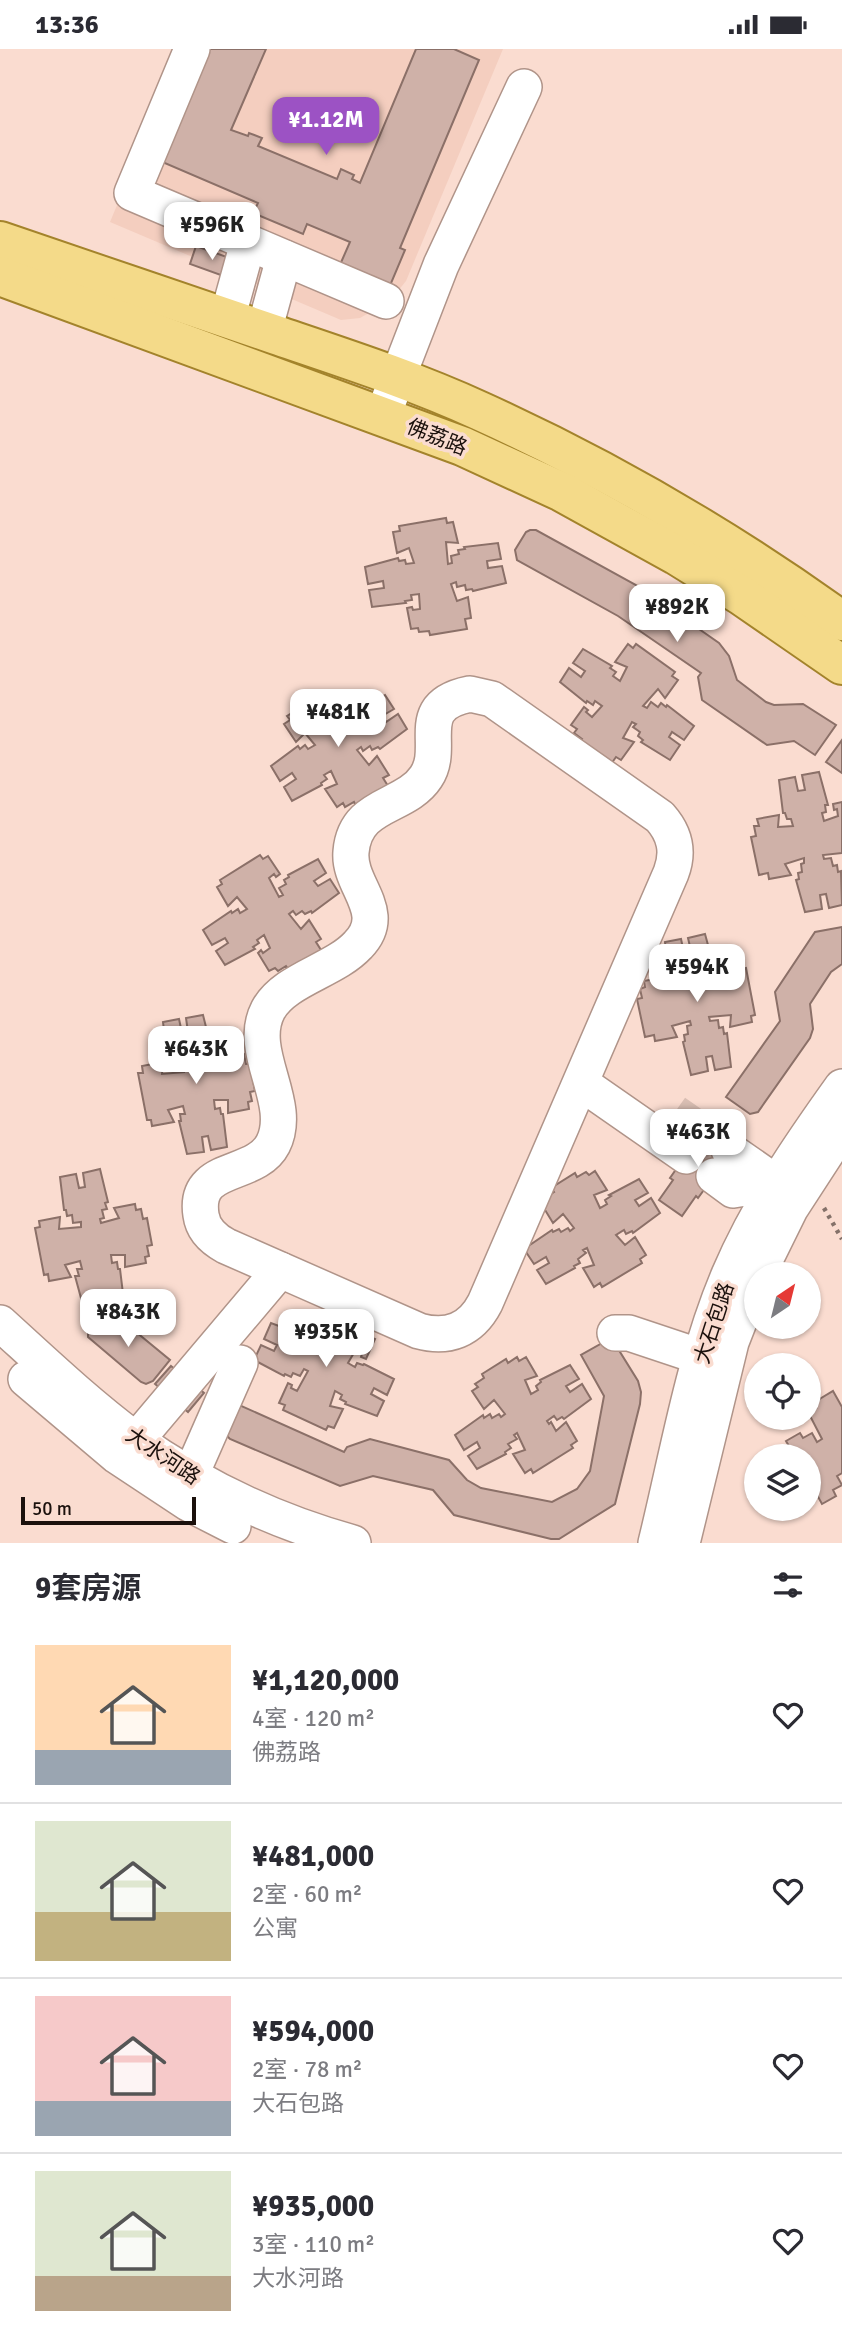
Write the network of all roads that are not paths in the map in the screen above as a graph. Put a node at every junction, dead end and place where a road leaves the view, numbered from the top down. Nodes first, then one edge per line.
1 (192, 49) edge
2 (524, 87) dead end
3 (0, 241) edge
4 (248, 243) junction
5 (284, 258) junction
6 (0, 276) edge
7 (386, 301) dead end
8 (227, 319) junction
9 (264, 331) junction
10 (397, 379) junction
11 (383, 415) junction
12 (842, 621) edge
13 (842, 665) edge
14 (581, 1083) junction
15 (842, 1087) edge
16 (833, 1135) edge
17 (685, 1156) dead end
18 (721, 1163) tunnel mouth
19 (787, 1190) junction
20 (762, 1262) edge
21 (280, 1270) junction
22 (744, 1309) edge
23 (0, 1323) edge
24 (615, 1333) dead end
25 (0, 1355) edge
26 (701, 1357) junction
27 (240, 1363) dead end
28 (128, 1450) junction
29 (185, 1487) junction
30 (274, 1543) edge
31 (353, 1543) edge
32 (656, 1543) edge
33 (682, 1543) edge

1 - 4 street
2 - 10 street
3 - 8 main road, 佛荔路
4 - 5 street
4 - 8 street
5 - 7 street
5 - 9 street
6 - 11 main road, 佛荔路
8 - 9 main road, 佛荔路
9 - 10 main road, 佛荔路
10 - 11 street
10 - 12 main road, 佛荔路
11 - 13 main road, 佛荔路
14 - 17 street
14 - 21 street
14 - 21 street
15 - 16 street, 大石包路
16 - 19 street, 大石包路
18 - 19 street
19 - 20 street, 大石包路
19 - 26 street, 大石包路
21 - 28 street
22 - 33 street, 大石包路
23 - 28 street, 大水河路
24 - 26 street
25 - 28 street, 大水河路
26 - 32 street, 大石包路
27 - 29 street
28 - 29 street, 大水河路
29 - 30 street, 大水河路
29 - 31 street, 大水河路

